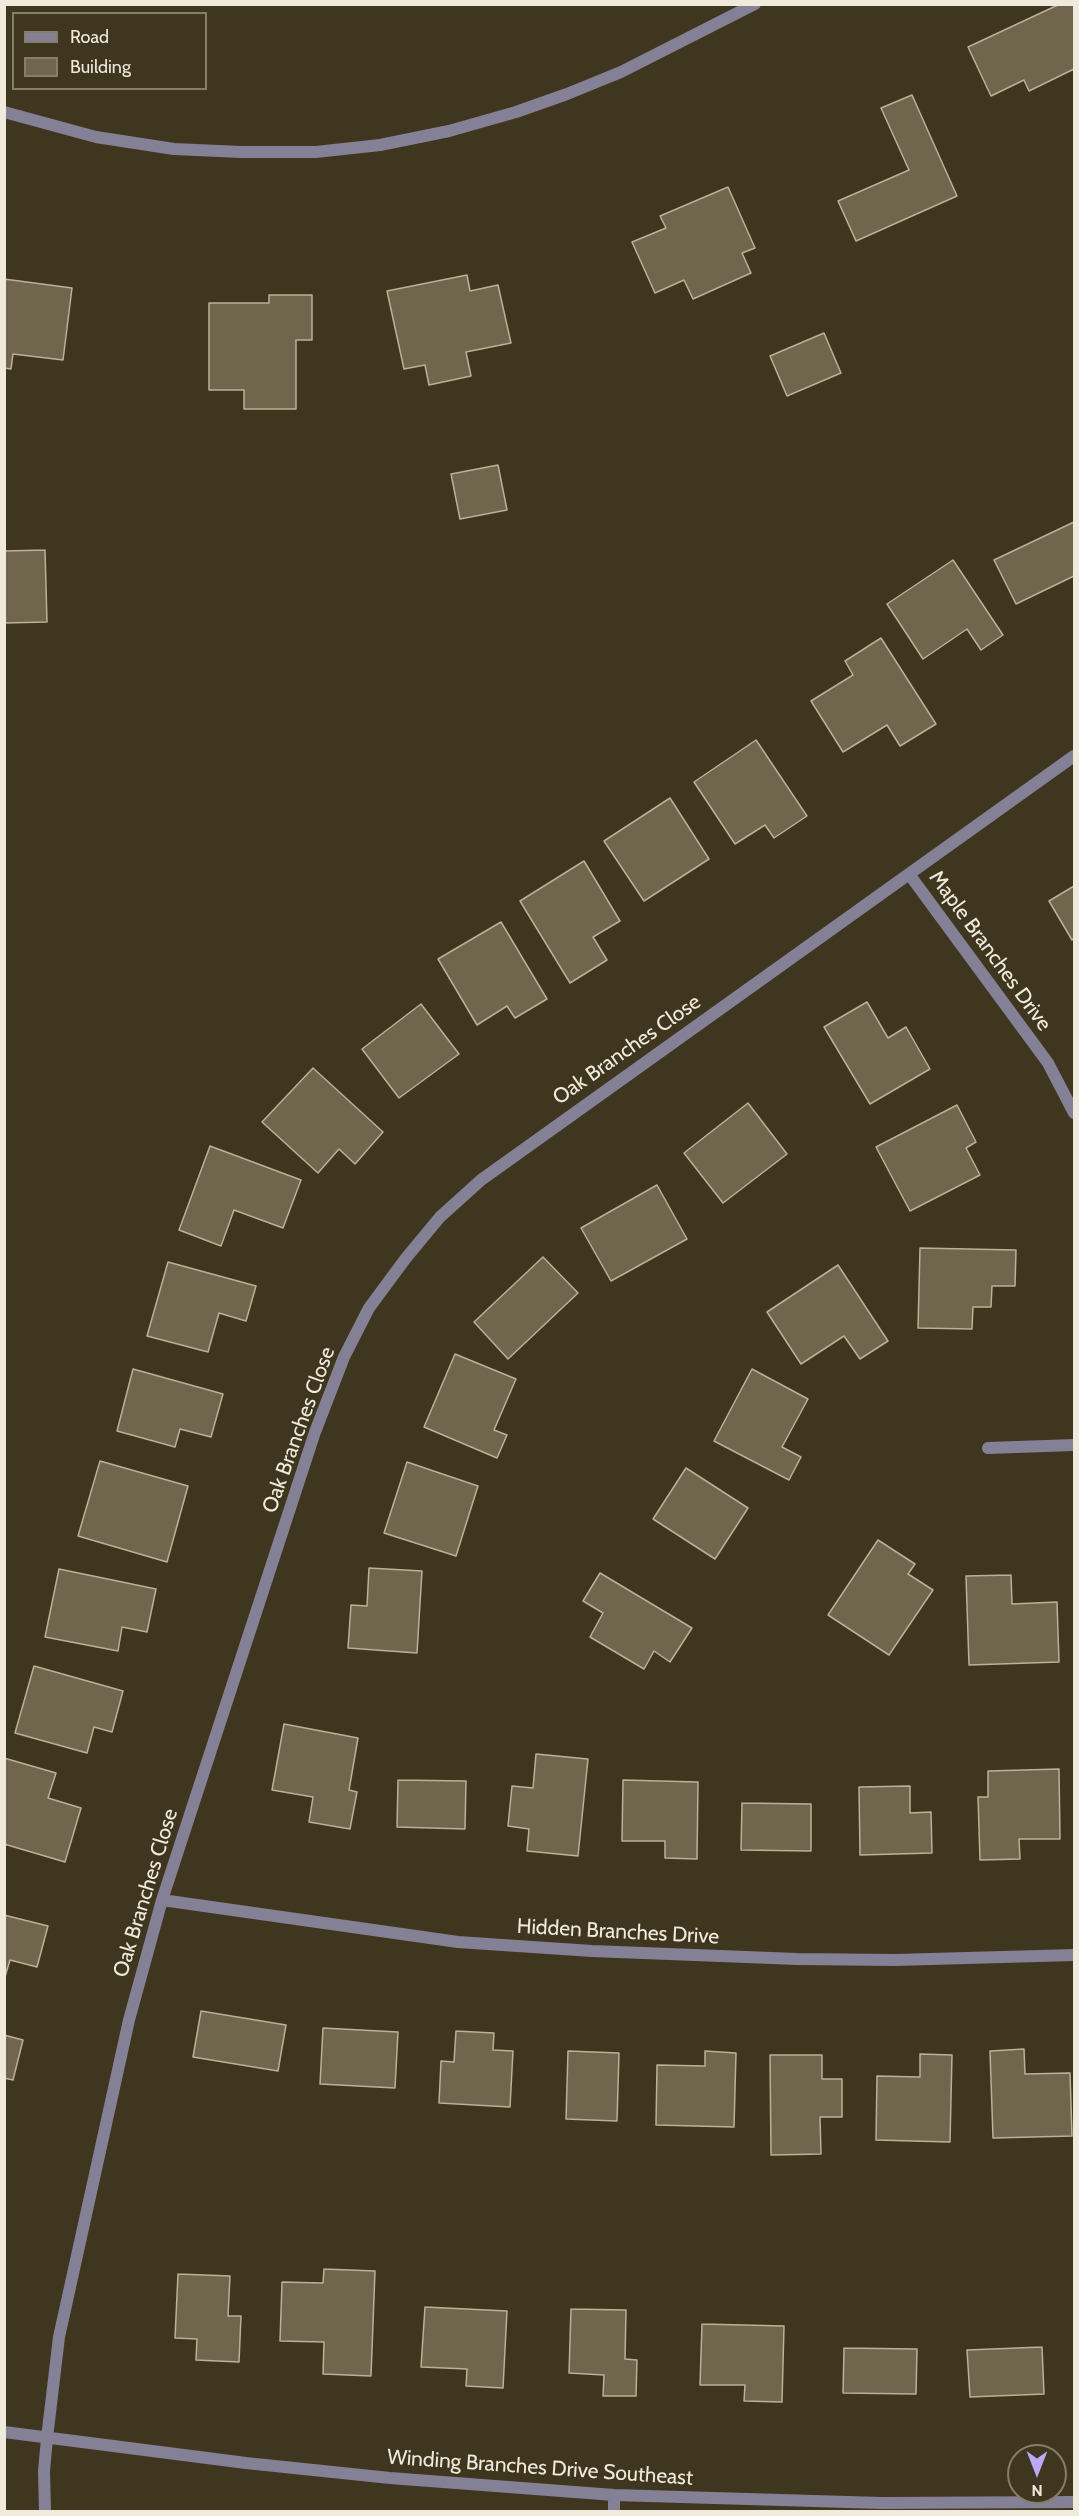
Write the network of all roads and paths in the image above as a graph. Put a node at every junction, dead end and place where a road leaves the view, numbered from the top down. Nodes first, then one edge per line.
1 (755, 4) edge
2 (4, 112) edge
3 (1074, 756) edge
4 (909, 874) junction
5 (1074, 1113) edge
6 (1074, 1445) edge
7 (988, 1448) dead end
8 (162, 1900) junction
9 (1074, 1955) edge
10 (4, 2432) edge
11 (47, 2438) junction
12 (614, 2495) junction
13 (1074, 2502) edge
14 (45, 2511) edge
15 (615, 2511) edge

1 - 2 street
3 - 4 street, Oak Branches Close
4 - 5 street, Maple Branches Drive
4 - 8 street, Oak Branches Close
6 - 7 street
8 - 9 street, Hidden Branches Drive
8 - 11 street, Oak Branches Close
10 - 11 street, Winding Branches Drive Southeast
11 - 12 street, Winding Branches Drive Southeast
11 - 14 street, Oak Branches Close
12 - 13 street, Winding Branches Drive Southeast
12 - 15 street

